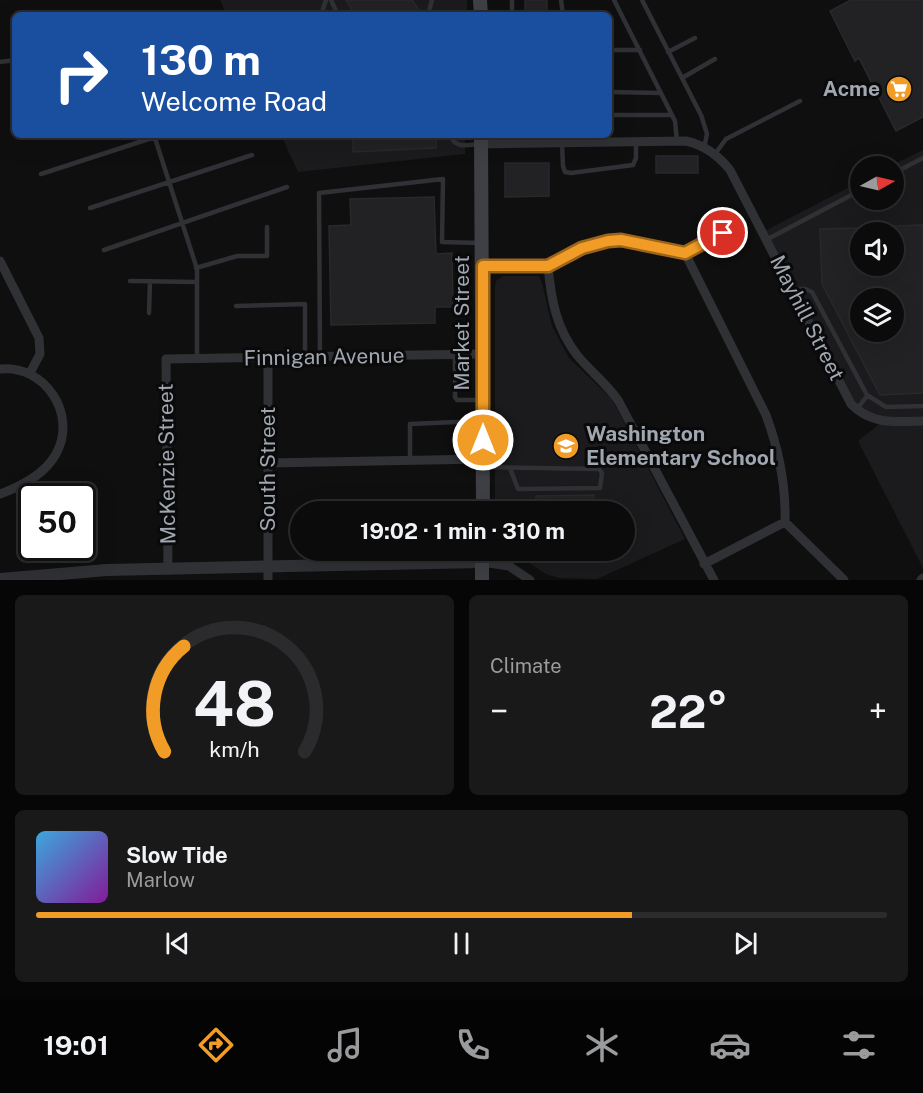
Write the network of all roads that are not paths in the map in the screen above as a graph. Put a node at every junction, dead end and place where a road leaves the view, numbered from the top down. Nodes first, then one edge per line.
1 (614, 0) edge
2 (651, 0) edge
3 (643, 2) edge
4 (695, 38) dead end
5 (612, 50) edge
6 (640, 50) junction
7 (668, 52) junction
8 (715, 59) dead end
9 (682, 78) junction
10 (612, 93) edge
11 (661, 93) junction
12 (800, 101) dead end
13 (612, 115) edge
14 (672, 116) junction
15 (148, 138) edge
16 (155, 138) edge
17 (451, 138) edge
18 (481, 139) edge
19 (567, 140) edge
20 (677, 141) junction
21 (636, 142) junction
22 (704, 148) junction
23 (715, 154) junction
24 (252, 155) dead end
25 (923, 158) edge
26 (904, 168) edge
27 (41, 174) dead end
28 (169, 181) junction
29 (287, 187) dead end
30 (850, 196) edge
31 (90, 208) dead end
32 (182, 222) junction
33 (742, 223) dead end
34 (267, 227) dead end
35 (766, 240) junction
36 (483, 243) junction
37 (104, 250) dead end
38 (685, 253) junction
39 (0, 261) edge
40 (483, 266) junction
41 (548, 266) junction
42 (196, 268) junction
43 (130, 281) dead end
44 (150, 281) junction
45 (197, 282) junction
46 (792, 289) junction
47 (236, 306) dead end
48 (149, 313) dead end
49 (455, 354) junction
50 (483, 354) junction
51 (268, 358) junction
52 (305, 358) junction
53 (320, 358) junction
54 (166, 359) joint
55 (197, 359) junction
56 (0, 369) edge
57 (30, 372) junction
58 (867, 396) junction
59 (483, 400) junction
60 (923, 406) edge
61 (856, 409) junction
62 (483, 420) junction
63 (923, 422) edge
64 (410, 461) junction
65 (268, 463) junction
66 (483, 463) junction
67 (510, 468) junction
68 (0, 494) edge
69 (483, 501) edge
70 (785, 522) junction
71 (423, 561) edge
72 (482, 561) edge
73 (496, 561) edge
74 (704, 564) junction
75 (168, 570) junction
76 (268, 574) edge
77 (0, 579) edge
78 (482, 580) edge
79 (530, 580) edge
80 (714, 580) edge
81 (844, 580) edge

1 - 6 lane
2 - 3 lane
3 - 7 lane
4 - 7 lane
5 - 6 lane
6 - 11 lane
7 - 9 lane
8 - 9 lane
9 - 22 lane
10 - 11 lane
11 - 14 lane
12 - 23 lane
13 - 14 lane
14 - 20 lane
15 - 27 lane
16 - 28 lane
17 - 18 lane
18 - 19 street, Mayhill Street
18 - 36 main road, Market Street
19 - 21 street, Mayhill Street
19 - 21 lane
20 - 21 street, Mayhill Street
20 - 22 street, Mayhill Street
22 - 23 street, Mayhill Street
23 - 35 street, Mayhill Street
24 - 28 lane
25 - 26 lane
28 - 31 lane
28 - 32 lane
29 - 32 lane
30 - 35 lane
32 - 37 lane
32 - 42 lane
33 - 38 street
34 - 42 lane
35 - 46 street, Mayhill Street
36 - 40 main road, Market Street
36 - 53 lane
38 - 41 street
38 - 70 street
39 - 57 street
40 - 41 street
40 - 50 main road, Market Street
41 - 74 street
42 - 45 lane
43 - 44 lane
44 - 45 lane
44 - 48 lane
45 - 55 lane
46 - 58 lane
46 - 61 street, Mayhill Street
47 - 52 lane
49 - 50 street, Finnigan Avenue
49 - 53 street, Finnigan Avenue
49 - 59 lane
50 - 59 main road, Market Street
51 - 52 street, Finnigan Avenue
51 - 55 street, Finnigan Avenue
51 - 65 street, South Street
52 - 53 street, Finnigan Avenue
54 - 55 street, Finnigan Avenue
54 - 75 street, McKenzie Street
56 - 57 street
57 - 68 street
58 - 60 lane
58 - 61 lane
59 - 62 main road, Market Street
61 - 63 street
62 - 64 lane
62 - 66 main road, Market Street
64 - 65 street
64 - 66 street
65 - 76 street, South Street
66 - 67 lane
66 - 69 main road, Market Street
67 - 67 lane
70 - 74 street
70 - 81 street
71 - 76 street
72 - 78 main road
73 - 79 street
74 - 80 street
75 - 76 street
75 - 77 street

